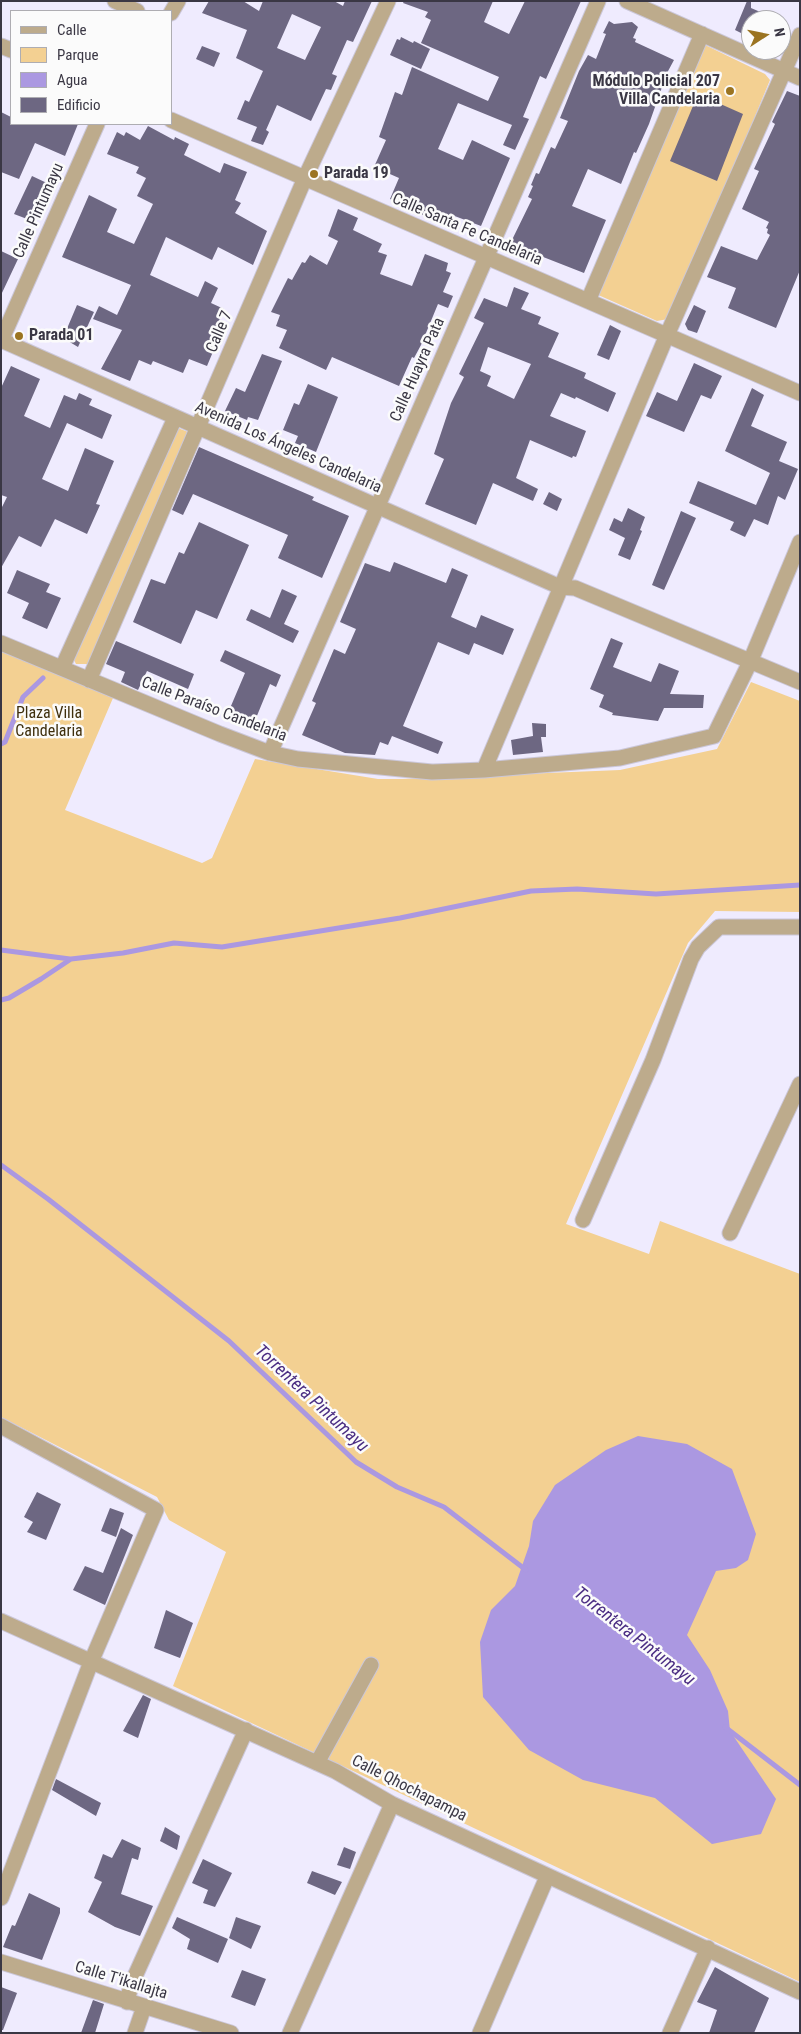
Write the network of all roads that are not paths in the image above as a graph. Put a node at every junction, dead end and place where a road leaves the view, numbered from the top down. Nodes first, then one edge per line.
1 (115, 1) edge
2 (388, 1) edge
3 (598, 1) edge
4 (627, 1) edge
5 (135, 10) edge
6 (702, 34) junction
7 (800, 35) edge
8 (784, 71) junction
9 (800, 78) edge
10 (172, 120) edge
11 (97, 125) edge
12 (305, 178) junction
13 (486, 257) junction
14 (588, 301) junction
15 (667, 335) junction
16 (1, 341) edge
17 (800, 393) edge
18 (175, 418) junction
19 (199, 426) junction
20 (378, 507) junction
21 (800, 542) edge
22 (560, 587) junction
23 (1, 643) edge
24 (750, 662) junction
25 (62, 668) junction
26 (90, 680) junction
27 (800, 682) edge
28 (270, 753) junction
29 (484, 770) junction
30 (800, 927) edge
31 (800, 1084) edge
32 (583, 1220) dead end
33 (730, 1233) dead end
34 (1, 1426) edge
35 (1, 1620) edge
36 (90, 1662) junction
37 (371, 1665) dead end
38 (246, 1730) junction
39 (317, 1763) junction
40 (392, 1804) junction
41 (547, 1877) junction
42 (1, 1898) edge
43 (708, 1948) junction
44 (1, 1962) edge
45 (800, 1992) edge
46 (127, 2002) junction
47 (144, 2007) junction
48 (135, 2033) edge
49 (231, 2033) edge
50 (290, 2033) edge
51 (480, 2033) edge
52 (670, 2033) edge

1 - 5 street
2 - 12 street, Calle 7
3 - 13 street, Calle Huayra Pata
4 - 6 street
6 - 8 street
6 - 14 street
7 - 8 street
8 - 9 street
8 - 15 street
10 - 12 street, Calle Santa Fe Candelaria
11 - 16 street, Calle Pintumayu
12 - 13 street, Calle Santa Fe Candelaria
12 - 19 street, Calle 7
13 - 14 street, Calle Santa Fe Candelaria
13 - 20 street, Calle Huayra Pata
14 - 15 street, Calle Santa Fe Candelaria
15 - 17 street, Calle Santa Fe Candelaria
15 - 22 street
16 - 18 street, Avenida Los Ángeles Candelaria
18 - 19 street, Avenida Los Ángeles Candelaria
18 - 25 street
19 - 20 street, Avenida Los Ángeles Candelaria
19 - 26 street, Calle 7
20 - 22 street, Avenida Los Ángeles Candelaria
20 - 28 street, Calle Huayra Pata
21 - 24 street
22 - 24 street, Avenida Los Ángeles Candelaria
22 - 29 street
23 - 25 street, Calle Paraíso Candelaria
24 - 27 street, Avenida Los Ángeles Candelaria
24 - 29 street, Calle Paraíso Candelaria
25 - 26 street, Calle Paraíso Candelaria
26 - 28 street, Calle Paraíso Candelaria
28 - 29 street, Calle Paraíso Candelaria
30 - 32 street
31 - 33 street
34 - 36 street
35 - 36 street, Calle Qhochapampa
36 - 38 street, Calle Qhochapampa
36 - 42 street
37 - 39 street
38 - 39 street, Calle Qhochapampa
38 - 46 street
39 - 40 street, Calle Qhochapampa
40 - 41 street, Calle Qhochapampa
40 - 50 street
41 - 43 street, Calle Qhochapampa
41 - 51 street
43 - 45 street, Calle Qhochapampa
43 - 52 street
44 - 46 street, Calle T'ikallajta
46 - 47 street, Calle T'ikallajta
47 - 48 street
47 - 49 street, Calle T'ikallajta

